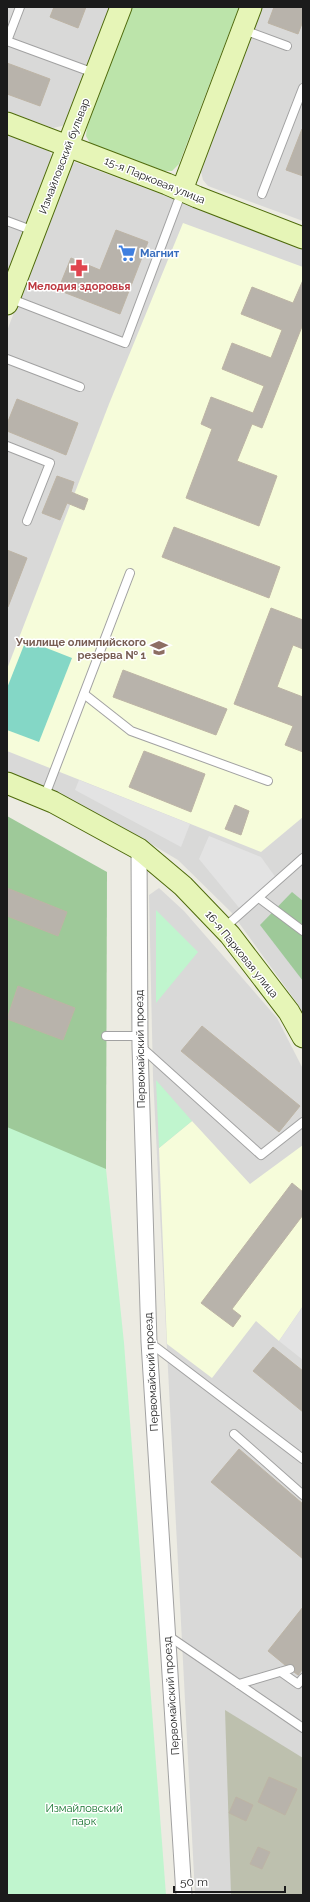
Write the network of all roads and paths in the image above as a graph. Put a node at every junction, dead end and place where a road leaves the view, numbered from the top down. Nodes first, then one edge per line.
1 (20, 7) edge
2 (121, 7) edge
3 (252, 7) edge
4 (243, 30) junction
5 (7, 41) edge
6 (287, 46) dead end
7 (96, 74) junction
8 (303, 88) edge
9 (7, 123) edge
10 (68, 146) junction
11 (182, 190) junction
12 (262, 194) dead end
13 (7, 221) edge
14 (35, 231) junction
15 (303, 238) edge
16 (8, 301) edge
17 (7, 359) edge
18 (80, 387) dead end
19 (7, 446) edge
20 (27, 521) dead end
21 (130, 573) dead end
22 (84, 694) junction
23 (268, 781) dead end
24 (7, 783) edge
25 (44, 798) junction
26 (139, 849) junction
27 (303, 858) edge
28 (259, 898) junction
29 (224, 928) junction
30 (303, 931) edge
31 (106, 1036) dead end
32 (303, 1037) edge
33 (140, 1041) junction
34 (303, 1122) edge
35 (149, 1342) junction
36 (234, 1434) dead end
37 (303, 1459) edge
38 (303, 1495) edge
39 (166, 1634) junction
40 (290, 1669) dead end
41 (281, 1672) junction
42 (303, 1678) edge
43 (239, 1684) junction
44 (303, 1728) edge
45 (184, 1895) edge

1 - 5 lane
2 - 7 street, Измайловский бульвар
3 - 4 street
4 - 6 lane
4 - 11 street
5 - 7 lane
7 - 10 street, Измайловский бульвар
8 - 12 lane
9 - 10 street, 15-я Парковая улица
10 - 11 street, 15-я Парковая улица
10 - 14 street, Измайловский бульвар
11 - 15 street, 15-я Парковая улица
11 - 16 lane
13 - 14 lane
14 - 16 street, Измайловский бульвар
17 - 18 lane
19 - 20 lane
21 - 22 lane
22 - 23 lane
22 - 25 lane
24 - 25 street, 16-я Парковая улица
25 - 26 street, 16-я Парковая улица
26 - 29 street, 16-я Парковая улица
26 - 33 street, Первомайский проезд
27 - 28 lane
28 - 29 lane
28 - 30 lane
29 - 32 street, 16-я Парковая улица
31 - 33 lane
33 - 34 lane
33 - 35 street, Первомайский проезд
35 - 37 lane
35 - 39 street, Первомайский проезд
36 - 38 lane
39 - 43 lane
39 - 45 street, Первомайский проезд
40 - 41 lane
41 - 42 lane
41 - 43 lane
43 - 44 lane

